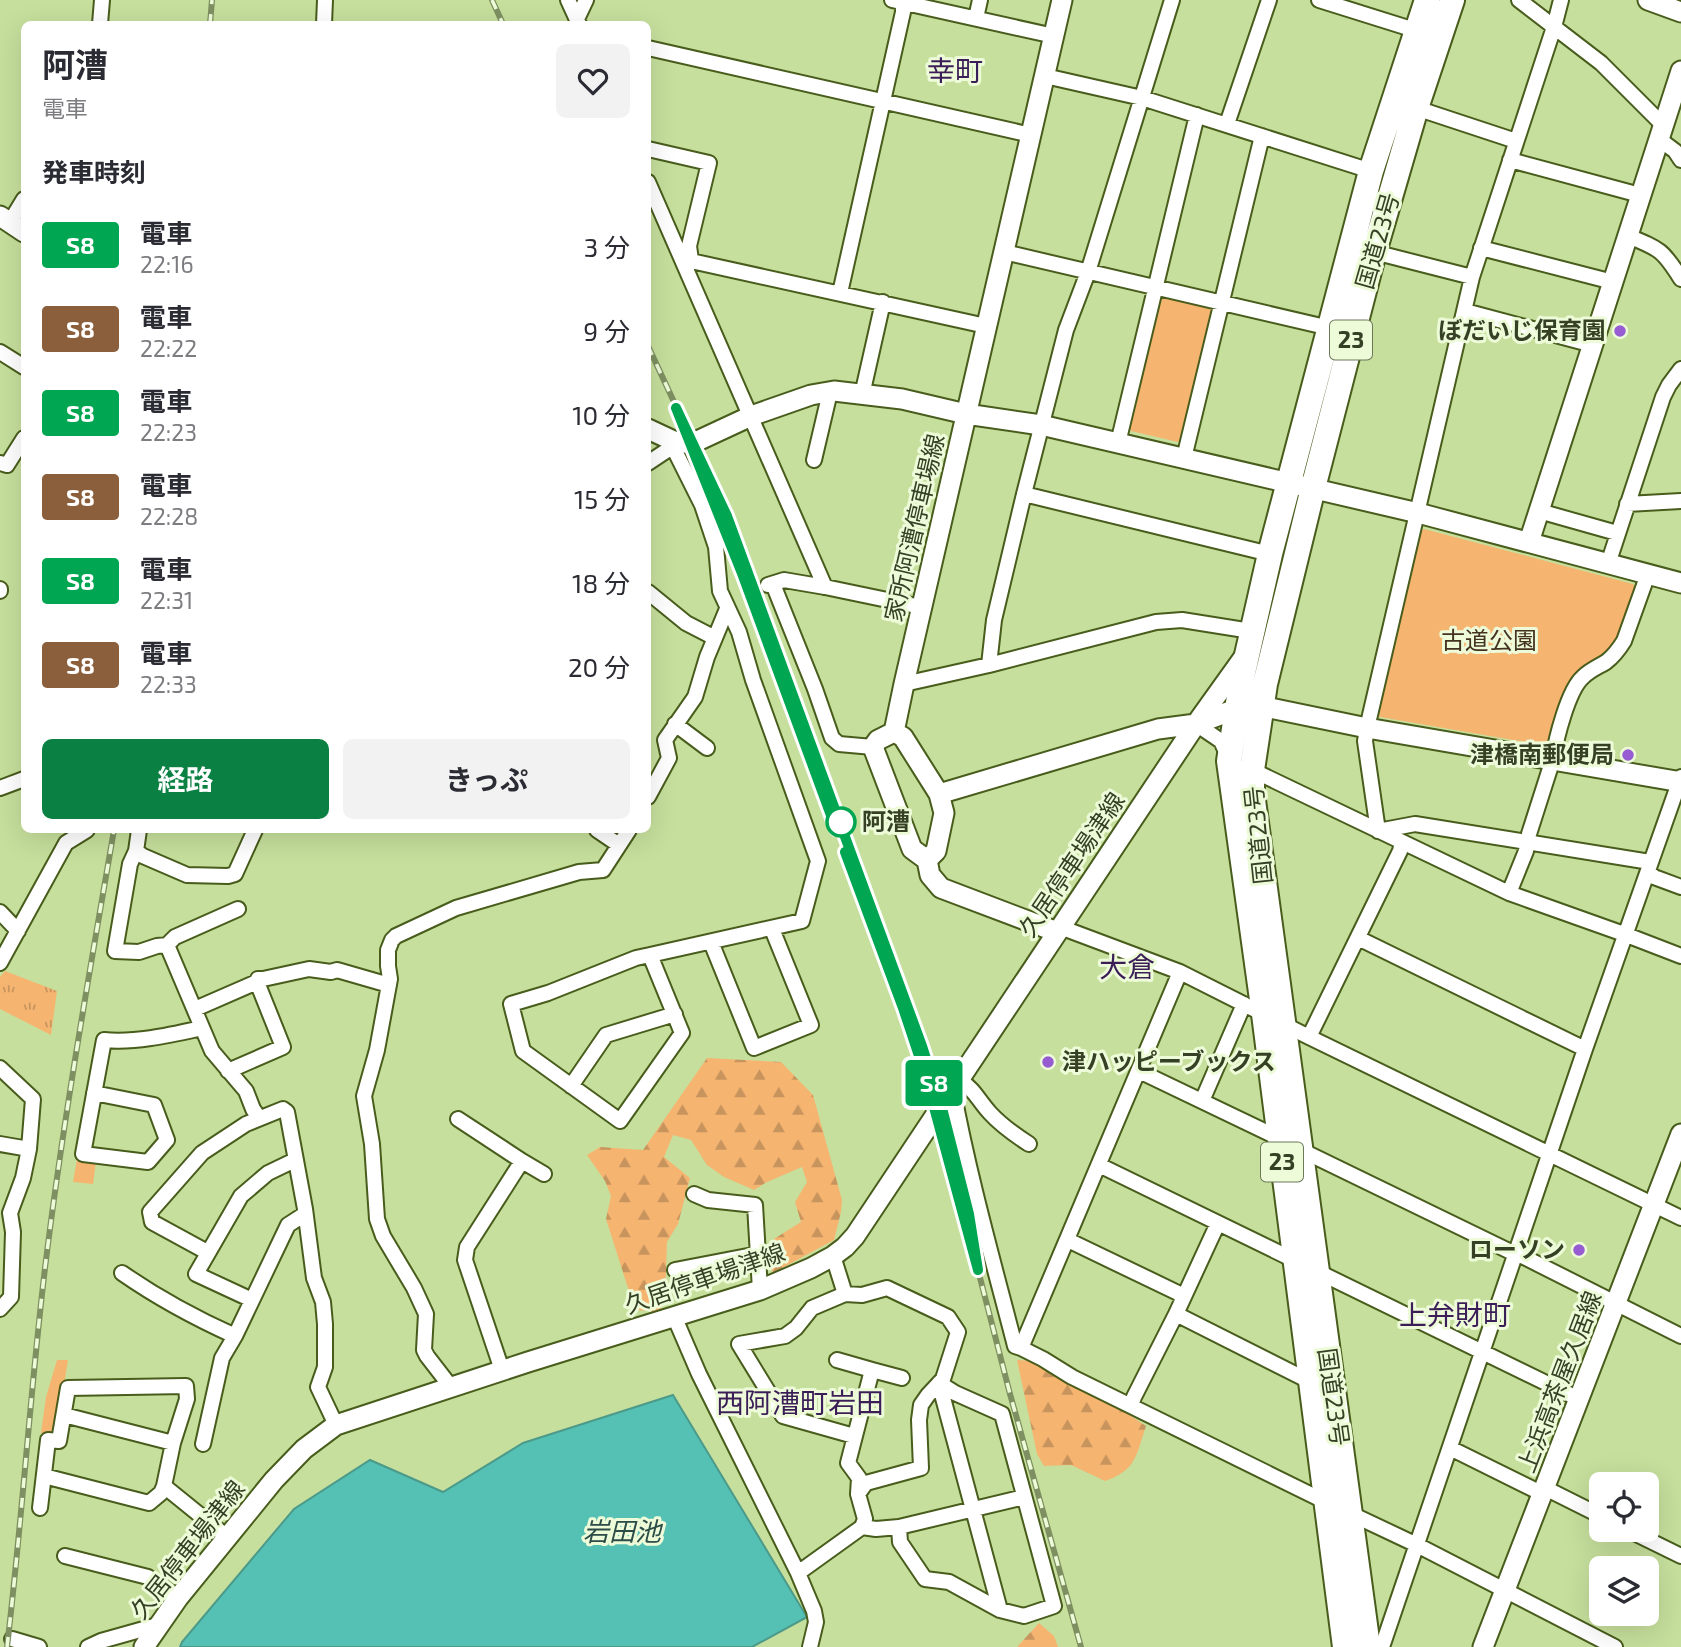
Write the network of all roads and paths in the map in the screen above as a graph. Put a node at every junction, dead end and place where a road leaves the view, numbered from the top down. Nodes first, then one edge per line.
1 (102, 0) edge
2 (325, 0) edge
3 (568, 0) edge
4 (586, 0) edge
5 (980, 0) edge
6 (1062, 0) edge
7 (1172, 0) edge
8 (1269, 0) edge
9 (1319, 0) edge
10 (1427, 0) edge
11 (1452, 0) edge
12 (1519, 0) edge
13 (1561, 0) edge
14 (1648, 0) edge
15 (903, 1) edge
16 (1681, 12) edge
17 (976, 18) junction
18 (100, 21) edge
19 (324, 21) edge
20 (578, 21) edge
21 (578, 21) edge
22 (1554, 27) junction
23 (1418, 30) junction
24 (1054, 36) junction
25 (651, 49) edge
26 (1681, 71) edge
27 (1045, 75) junction
28 (1142, 98) junction
29 (883, 100) junction
30 (1676, 103) edge
31 (1416, 108) junction
32 (1196, 115) junction
33 (1227, 124) junction
34 (1661, 132) junction
35 (1031, 135) junction
36 (1262, 136) junction
37 (1516, 141) junction
38 (651, 150) edge
39 (1510, 160) junction
40 (1681, 160) edge
41 (1371, 171) junction
42 (651, 188) edge
43 (1640, 195) junction
44 (21, 205) edge
45 (11, 223) edge
46 (1628, 236) junction
47 (1481, 248) junction
48 (1004, 252) junction
49 (1374, 252) junction
50 (686, 259) junction
51 (1088, 272) junction
52 (1472, 277) junction
53 (1681, 279) edge
54 (1613, 282) junction
55 (1156, 288) junction
56 (840, 292) junction
57 (883, 302) junction
58 (1222, 303) junction
59 (1465, 311) junction
60 (986, 326) junction
61 (1329, 328) junction
62 (1353, 334) junction
63 (1593, 345) junction
64 (3, 359) edge
65 (21, 365) edge
66 (1681, 369) edge
67 (830, 392) junction
68 (862, 395) junction
69 (966, 414) junction
70 (751, 416) junction
71 (1041, 425) junction
72 (651, 430) edge
73 (21, 443) edge
74 (678, 443) junction
75 (1118, 443) junction
76 (1184, 458) junction
77 (814, 460) dead end
78 (651, 461) edge
79 (0, 463) edge
80 (1288, 482) junction
81 (1313, 488) junction
82 (1024, 494) junction
83 (1681, 501) edge
84 (1627, 504) junction
85 (1539, 511) junction
86 (1418, 513) junction
87 (1617, 533) junction
88 (1529, 542) junction
89 (1270, 554) junction
90 (1608, 564) junction
91 (1648, 574) junction
92 (1681, 583) edge
93 (825, 587) junction
94 (651, 594) edge
95 (921, 607) junction
96 (727, 609) junction
97 (715, 638) junction
98 (1249, 642) junction
99 (989, 665) junction
100 (904, 684) junction
101 (1260, 706) junction
102 (1236, 709) junction
103 (676, 724) junction
104 (1196, 724) junction
105 (1367, 728) junction
106 (894, 732) junction
107 (873, 747) junction
108 (707, 748) dead end
109 (1553, 759) junction
110 (1241, 765) junction
111 (21, 780) edge
112 (1680, 780) edge
113 (0, 788) edge
114 (651, 791) edge
115 (939, 794) junction
116 (1675, 813) edge
117 (1378, 831) junction
118 (82, 833) edge
119 (139, 833) edge
120 (253, 833) edge
121 (601, 833) edge
122 (627, 833) edge
123 (1402, 842) junction
124 (1527, 842) junction
125 (619, 845) junction
126 (136, 851) junction
127 (927, 860) junction
128 (1649, 867) junction
129 (1681, 887) edge
130 (1509, 893) junction
131 (238, 909) dead end
132 (0, 912) edge
133 (772, 929) junction
134 (1058, 930) junction
135 (18, 931) junction
136 (1624, 934) junction
137 (1358, 938) junction
138 (711, 942) junction
139 (167, 946) junction
140 (649, 955) junction
141 (1681, 956) edge
142 (0, 963) edge
143 (1180, 972) junction
144 (257, 982) junction
145 (389, 985) junction
146 (195, 1009) junction
147 (675, 1014) junction
148 (1264, 1014) junction
149 (202, 1028) junction
150 (1309, 1037) junction
151 (1585, 1049) junction
152 (0, 1068) edge
153 (228, 1071) junction
154 (1139, 1071) junction
155 (957, 1085) junction
156 (571, 1086) junction
157 (94, 1093) junction
158 (1202, 1101) junction
159 (259, 1118) junction
160 (458, 1119) dead end
161 (1681, 1134) edge
162 (1279, 1138) junction
163 (0, 1144) edge
164 (1029, 1144) dead end
165 (29, 1149) junction
166 (1301, 1150) junction
167 (1549, 1153) junction
168 (295, 1160) junction
169 (522, 1161) junction
170 (1099, 1165) junction
171 (544, 1174) dead end
172 (694, 1195) dead end
173 (1654, 1205) junction
174 (305, 1214) junction
175 (5, 1217) edge
176 (1681, 1218) edge
177 (1219, 1223) junction
178 (1068, 1237) junction
179 (207, 1252) junction
180 (758, 1254) junction
181 (1515, 1254) junction
182 (833, 1256) junction
183 (1305, 1266) junction
184 (675, 1270) dead end
185 (122, 1273) dead end
186 (761, 1290) junction
187 (845, 1294) junction
188 (1182, 1298) junction
189 (252, 1300) junction
190 (1616, 1303) junction
191 (0, 1309) edge
192 (1176, 1314) junction
193 (674, 1316) junction
194 (1680, 1334) edge
195 (235, 1336) junction
196 (1021, 1348) junction
197 (1483, 1352) junction
198 (837, 1360) dead end
199 (502, 1370) junction
200 (872, 1370) junction
201 (902, 1378) dead end
202 (1311, 1382) junction
203 (939, 1383) junction
204 (450, 1387) junction
205 (1579, 1399) junction
206 (1131, 1406) junction
207 (64, 1415) junction
208 (336, 1425) junction
209 (854, 1436) junction
210 (173, 1443) junction
211 (203, 1444) dead end
212 (1450, 1448) junction
213 (44, 1476) junction
214 (164, 1486) junction
215 (1544, 1491) junction
216 (859, 1494) junction
217 (1024, 1497) junction
218 (1326, 1502) junction
219 (40, 1508) dead end
220 (972, 1510) junction
221 (1589, 1511) edge
222 (1349, 1513) junction
223 (862, 1527) junction
224 (899, 1527) junction
225 (227, 1537) junction
226 (1652, 1542) edge
227 (1417, 1545) junction
228 (65, 1556) dead end
229 (1681, 1556) edge
230 (798, 1573) junction
231 (1505, 1590) junction
232 (178, 1598) junction
233 (999, 1610) junction
234 (158, 1625) junction
235 (12, 1639) dead end
236 (38, 1647) edge
237 (88, 1647) edge
238 (144, 1647) edge
239 (810, 1647) edge
240 (1345, 1647) edge
241 (1368, 1647) edge
242 (1382, 1647) edge
243 (1483, 1647) edge
244 (1615, 1647) edge

1 - 18 street
2 - 19 street
3 - 20 street
4 - 21 street
5 - 17 street
6 - 24 main road
7 - 28 street
8 - 33 street
9 - 23 street
10 - 23 highway, 国道23号 / 23
11 - 31 highway, 国道23号 / 23
12 - 22 street
13 - 22 street
14 - 16 main road
15 - 17 street
15 - 29 street
17 - 24 street
22 - 34 street
22 - 37 street
23 - 41 highway, 国道23号 / 23
24 - 27 main road
25 - 29 street
26 - 30 main road
27 - 28 street
27 - 35 main road
28 - 32 street
28 - 51 street
29 - 35 street
29 - 56 street
30 - 34 main road
31 - 37 street
31 - 49 highway, 国道23号 / 23
32 - 33 street
32 - 55 street
33 - 36 street
34 - 40 street
34 - 43 main road
35 - 48 main road
36 - 41 street
36 - 58 street
37 - 39 street
38 - 50 street
39 - 43 street
39 - 47 street
41 - 61 highway, 国道23号 / 23
42 - 50 street
43 - 46 main road
44 - 45 street
46 - 53 street
46 - 54 main road
47 - 52 street
47 - 54 street
48 - 51 street
48 - 60 main road
49 - 52 street
49 - 62 highway, 国道23号 / 23
50 - 56 street
50 - 70 street
51 - 55 street
51 - 71 street
52 - 59 street
54 - 63 main road
55 - 58 street
55 - 75 street
56 - 57 street
57 - 60 street
57 - 68 street
58 - 61 street
58 - 76 street
59 - 63 street
59 - 86 street
60 - 69 main road
61 - 62 street
61 - 80 highway, 国道23号 / 23
62 - 81 highway, 国道23号 / 23
63 - 85 main road
64 - 65 street
66 - 84 street
67 - 68 main road, 家所阿漕停車場線
67 - 70 main road, 家所阿漕停車場線
67 - 77 street
68 - 69 main road, 家所阿漕停車場線
69 - 71 main road
69 - 95 main road, 家所阿漕停車場線
70 - 74 main road, 家所阿漕停車場線
70 - 93 street
71 - 75 main road
71 - 82 street
72 - 74 main road
73 - 79 street
74 - 78 street
74 - 96 street
75 - 76 main road
76 - 80 main road
80 - 81 main road
80 - 89 highway, 国道23号 / 23
81 - 86 main road
81 - 101 highway, 国道23号 / 23
82 - 89 street
82 - 99 street
83 - 84 street
84 - 87 street
85 - 87 street
85 - 88 main road
86 - 88 main road
86 - 105 street
87 - 90 street
88 - 90 main road
89 - 98 highway, 国道23号 / 23
90 - 91 main road
91 - 92 main road
91 - 109 street
93 - 95 street
93 - 107 street
94 - 97 street
95 - 100 main road, 家所阿漕停車場線
96 - 97 street
96 - 133 street
97 - 103 street
98 - 99 street
98 - 102 highway, 国道23号 / 23
98 - 104 main road, 久居停車場津線
99 - 100 street
100 - 106 main road, 家所阿漕停車場線
101 - 102 main road
101 - 105 main road
101 - 110 highway, 国道23号 / 23
102 - 104 main road
102 - 110 highway, 国道23号 / 23
103 - 108 street
103 - 114 street
104 - 110 street
104 - 115 main road
104 - 134 main road, 久居停車場津線
105 - 109 main road
105 - 117 street
106 - 107 main road
106 - 115 main road
107 - 127 main road
109 - 112 main road
109 - 124 street
110 - 117 street
110 - 148 highway, 国道23号 / 23
111 - 113 street
112 - 116 street
115 - 127 main road
116 - 128 street
117 - 123 street
117 - 124 street
118 - 135 street
119 - 126 street
120 - 126 street
121 - 125 street
122 - 125 street
123 - 130 street
123 - 137 street
124 - 128 street
124 - 130 street
125 - 145 street
126 - 139 street
127 - 134 main road
128 - 129 street
128 - 136 street
130 - 136 street
131 - 139 street
132 - 135 street
133 - 138 street
133 - 138 street
134 - 143 street
134 - 155 main road, 久居停車場津線
135 - 142 street
136 - 141 street
136 - 151 street
137 - 150 street
137 - 151 street
138 - 140 street
139 - 146 street
140 - 147 street
140 - 156 street
143 - 148 street
143 - 154 street
144 - 145 street
144 - 146 street
144 - 153 street
145 - 204 street
146 - 149 street
147 - 156 street
147 - 156 street
148 - 150 street
148 - 158 street
148 - 162 highway, 国道23号 / 23
148 - 166 highway, 国道23号 / 23
149 - 153 street
149 - 157 street
150 - 167 street
151 - 167 street
152 - 165 street
153 - 159 street
154 - 158 street
154 - 170 street
155 - 164 street
155 - 182 main road, 久居停車場津線
155 - 196 street
157 - 157 street
158 - 162 street
159 - 168 street
159 - 179 street
160 - 169 street
161 - 173 main road, 上浜高茶屋久居線
162 - 183 highway, 国道23号 / 23
163 - 165 street
165 - 175 street
166 - 181 street
166 - 183 highway, 国道23号 / 23
167 - 173 street
167 - 181 street
168 - 174 street
168 - 179 street
169 - 171 street
169 - 199 street
170 - 177 street
170 - 178 street
172 - 180 street
173 - 176 street
173 - 190 main road, 上浜高茶屋久居線
174 - 189 street
174 - 208 street
175 - 191 street
177 - 183 street
177 - 188 street
178 - 188 street
178 - 196 street
179 - 189 street
180 - 184 street
180 - 186 street
181 - 190 street
181 - 197 street
182 - 186 main road, 久居停車場津線
182 - 187 street
183 - 197 street
183 - 202 highway, 国道23号 / 23
183 - 222 highway, 国道23号 / 23
185 - 195 street
186 - 193 main road, 久居停車場津線
187 - 203 street
187 - 209 street
188 - 192 street
189 - 195 street
190 - 194 street
190 - 205 main road, 上浜高茶屋久居線
192 - 202 street
192 - 206 street
193 - 199 main road, 久居停車場津線
193 - 230 street
195 - 211 street
196 - 206 street
197 - 205 street
197 - 212 street
198 - 200 street
199 - 204 main road, 久居停車場津線
200 - 201 street
200 - 209 street
202 - 218 highway, 国道23号 / 23
203 - 216 street
203 - 217 street
203 - 220 street
204 - 208 main road, 久居停車場津線
205 - 215 main road, 上浜高茶屋久居線
206 - 218 street
207 - 210 street
207 - 210 street
207 - 213 street
208 - 225 main road, 久居停車場津線
209 - 216 street
210 - 214 street
212 - 215 street
212 - 227 street
213 - 214 street
213 - 219 street
214 - 225 street
215 - 221 street
215 - 231 main road, 上浜高茶屋久居線
216 - 223 street
217 - 220 street
217 - 233 street
218 - 222 street
218 - 240 highway, 国道23号 / 23
220 - 224 street
220 - 233 street
222 - 227 street
222 - 241 highway, 国道23号 / 23
223 - 224 street
223 - 230 street
224 - 233 street
225 - 232 main road, 久居停車場津線
226 - 229 street
227 - 231 street
227 - 242 street
228 - 232 street
230 - 239 street
231 - 243 main road, 上浜高茶屋久居線
231 - 244 street
232 - 234 main road, 久居停車場津線
234 - 237 street
234 - 238 main road, 久居停車場津線
235 - 236 street

